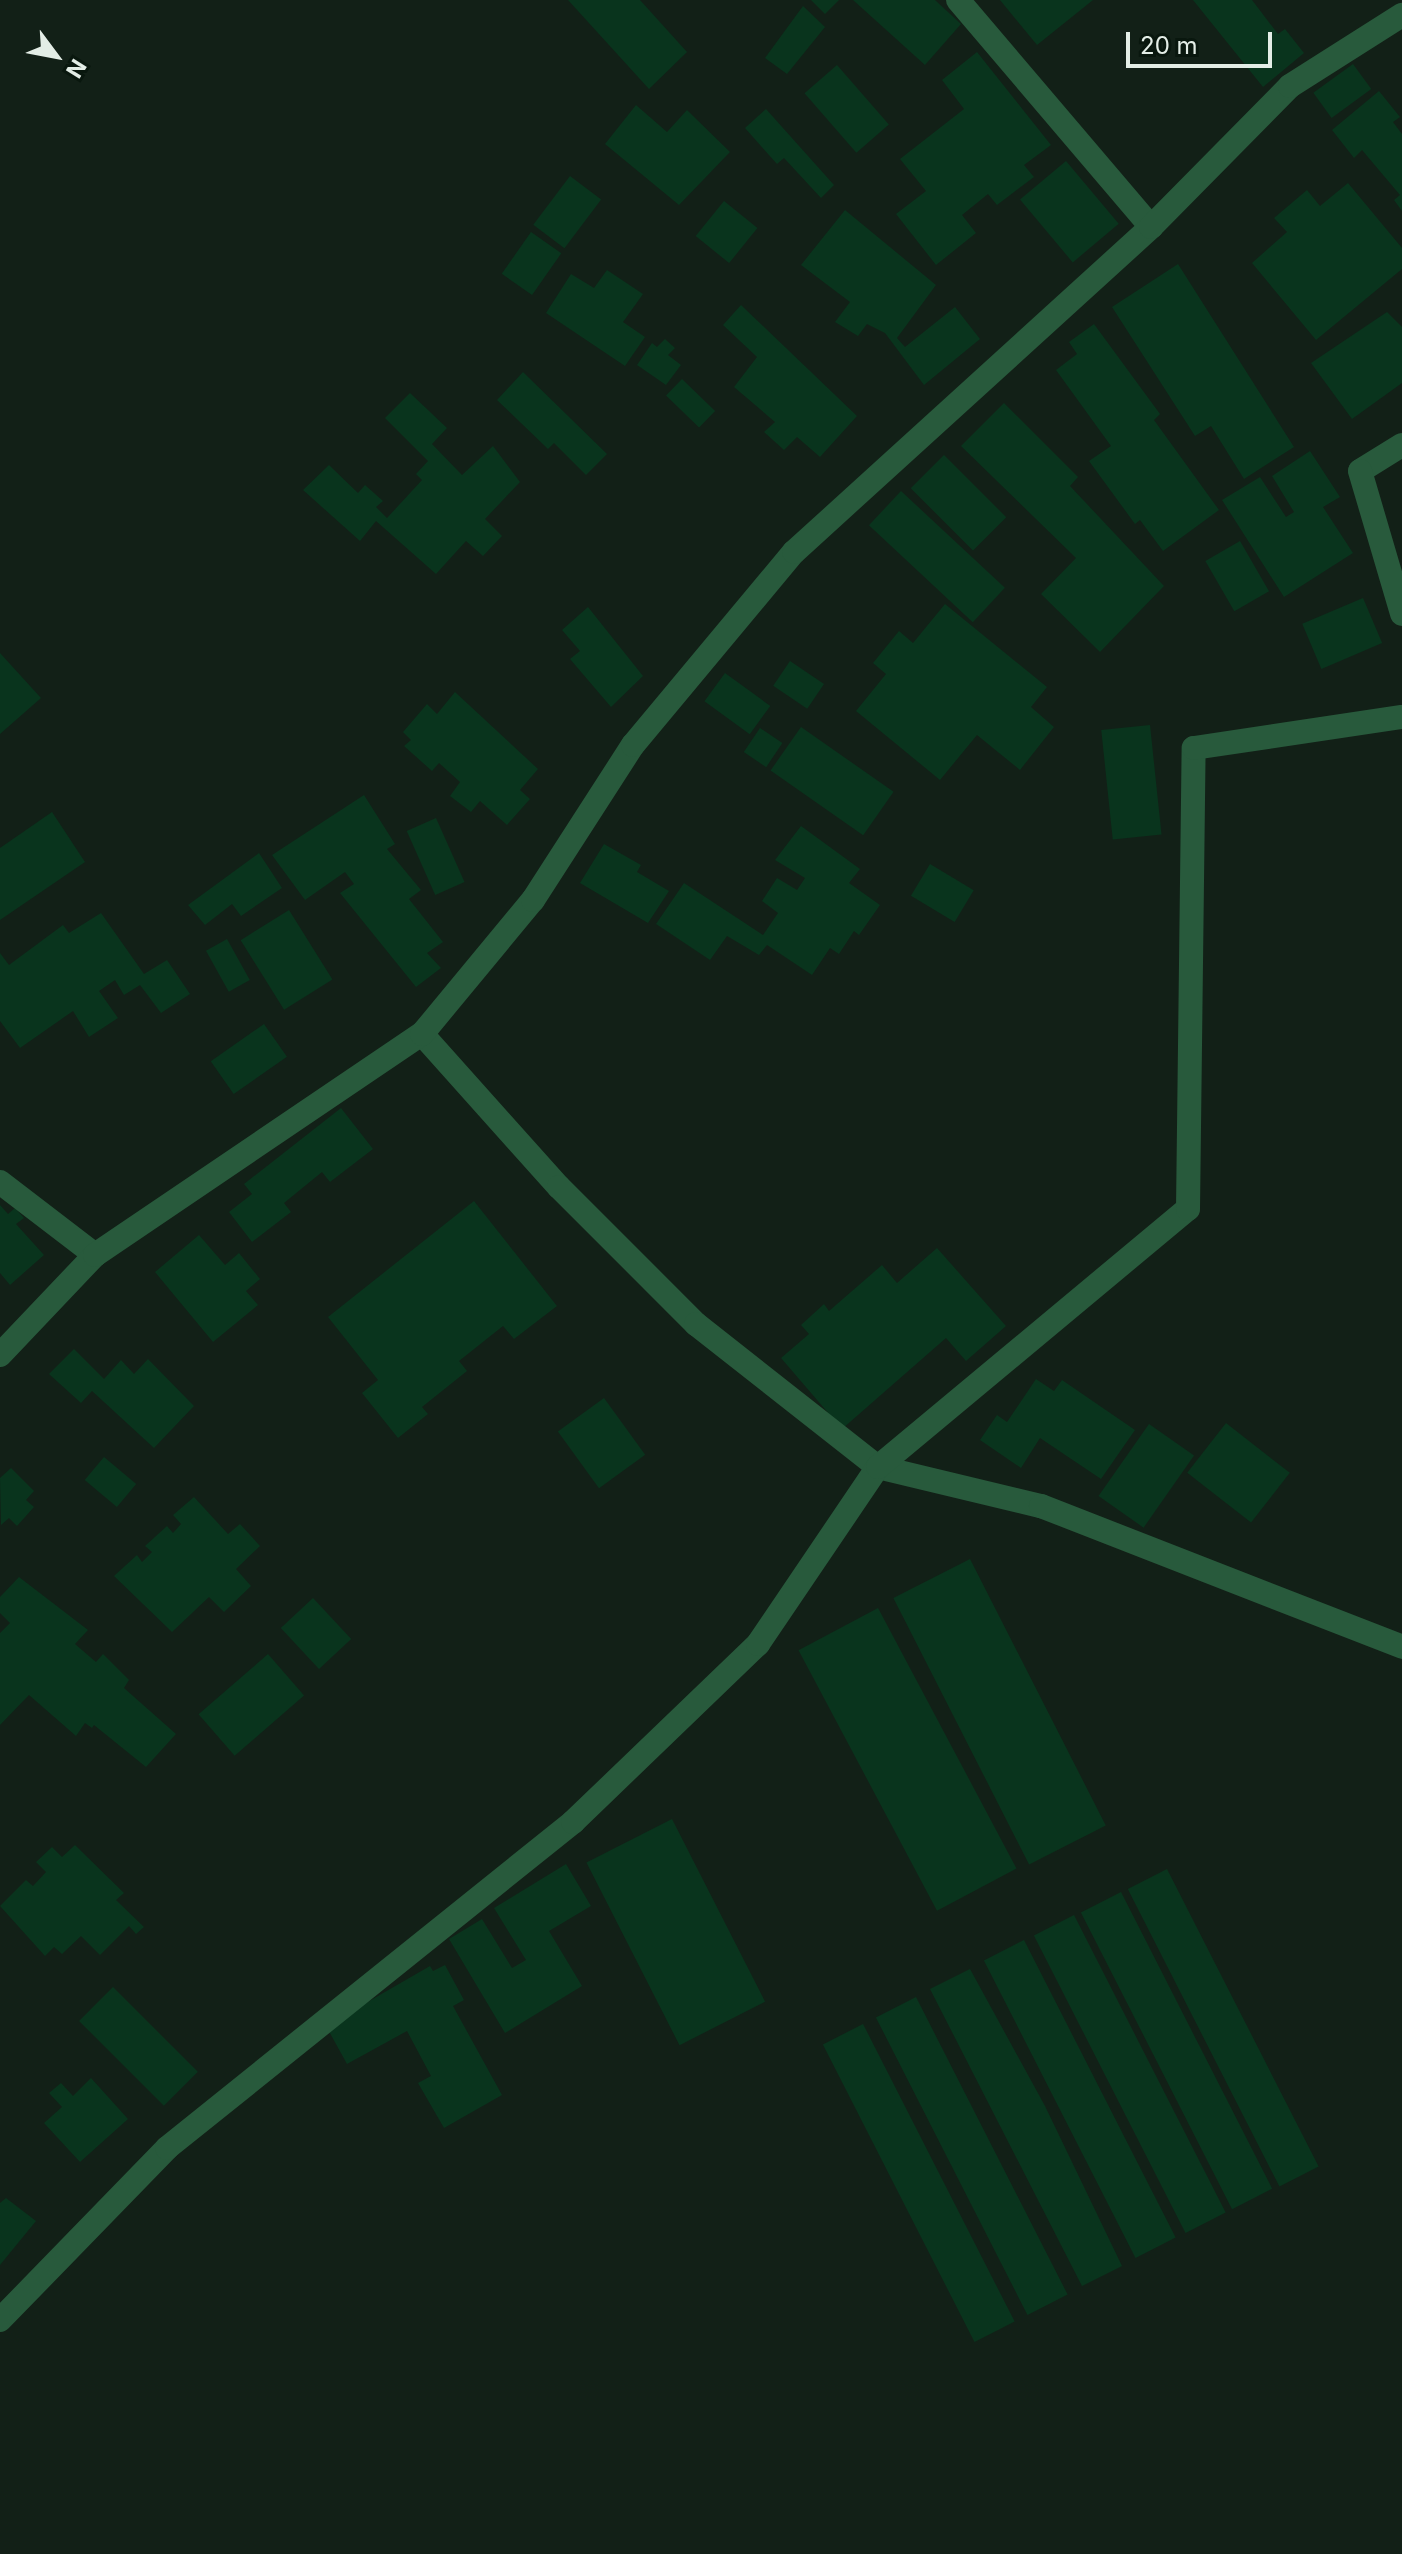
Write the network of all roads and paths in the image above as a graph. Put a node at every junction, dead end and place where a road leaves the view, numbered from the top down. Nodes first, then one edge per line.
1 (958, 0) edge
2 (1402, 15) edge
3 (1151, 227) junction
4 (1402, 445) edge
5 (1402, 614) edge
6 (1402, 717) edge
7 (422, 1034) junction
8 (0, 1182) edge
9 (95, 1255) junction
10 (0, 1355) edge
11 (878, 1467) junction
12 (1402, 1647) edge
13 (0, 2320) edge

1 - 3 street
2 - 3 street
3 - 7 street
4 - 5 street
6 - 11 street
7 - 9 street
7 - 11 street
8 - 9 street
9 - 10 street
11 - 12 street
11 - 13 street

